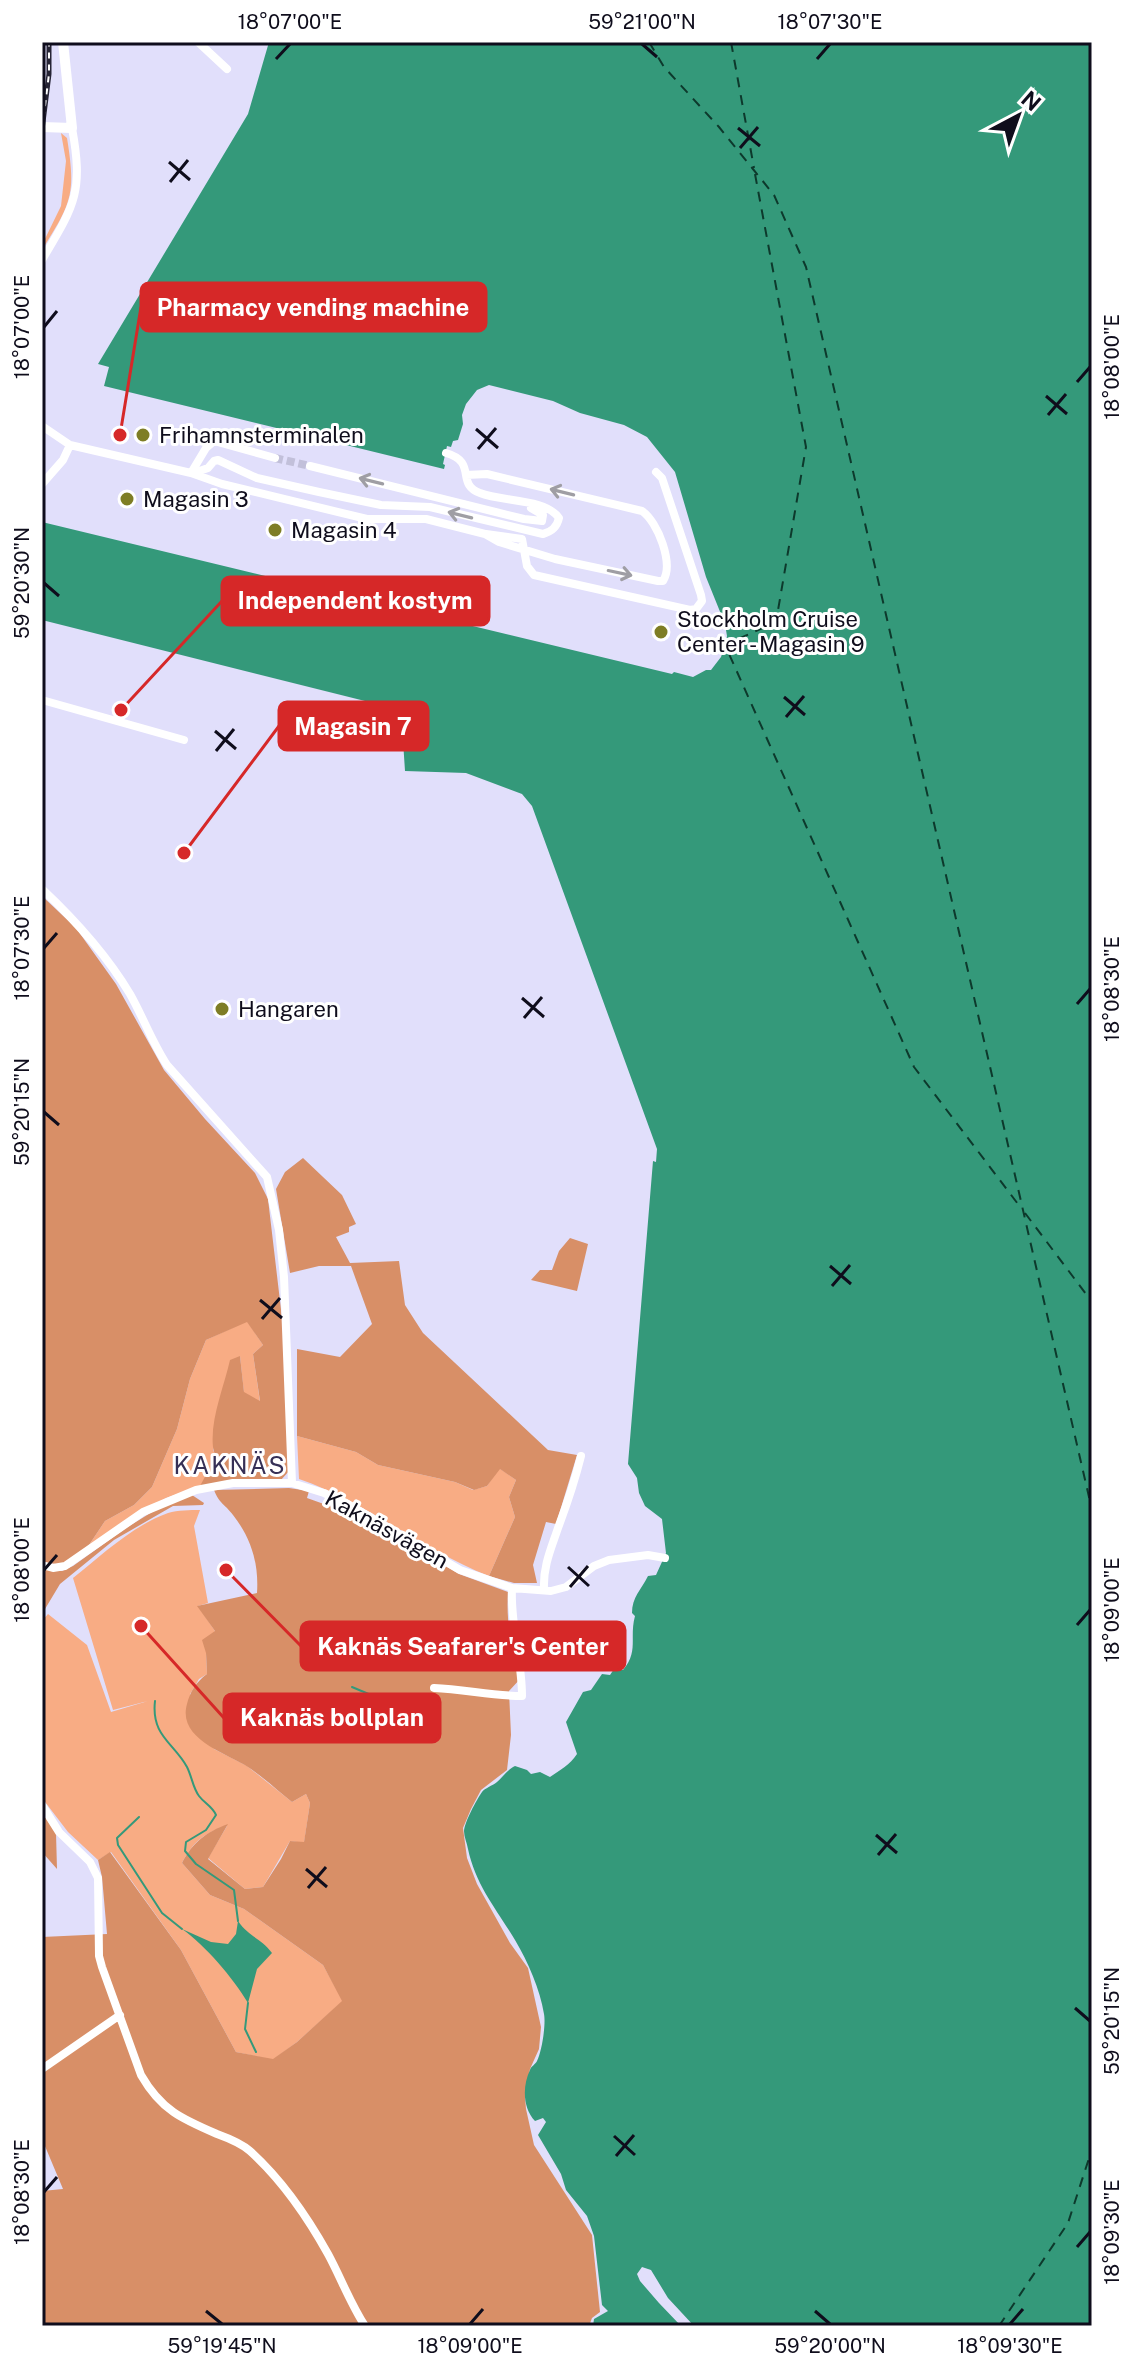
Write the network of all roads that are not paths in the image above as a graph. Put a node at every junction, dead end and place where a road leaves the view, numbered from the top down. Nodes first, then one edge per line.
1 (63, 42) edge
2 (198, 42) edge
3 (227, 69) dead end
4 (42, 127) edge
5 (67, 128) junction
6 (42, 260) edge
7 (42, 426) edge
8 (70, 445) junction
9 (446, 453) dead end
10 (275, 458) tunnel mouth
11 (310, 466) tunnel mouth
12 (656, 472) dead end
13 (191, 473) junction
14 (466, 475) junction
15 (42, 484) edge
16 (511, 501) junction
17 (523, 544) junction
18 (42, 700) edge
19 (184, 740) dead end
20 (42, 889) edge
21 (581, 1456) dead end
22 (292, 1483) junction
23 (665, 1558) dead end
24 (42, 1565) edge
25 (512, 1588) junction
26 (544, 1589) junction
27 (434, 1688) dead end
28 (42, 1805) edge
29 (120, 2015) junction
30 (42, 2069) edge
31 (365, 2326) edge

1 - 5 main road
2 - 3 street
4 - 5 main road
5 - 6 street
7 - 8 street
8 - 13 street
8 - 15 street
9 - 14 street
10 - 13 street
16 -> 11 street
12 - 17 street
16 -> 13 street
13 - 17 street
14 - 16 street
17 -> 14 street
18 - 19 street
20 - 22 street
21 - 26 street
22 - 24 street, Kaknäsvägen
22 - 25 street, Kaknäsvägen
23 - 26 street, Kaknäsvägen
25 - 26 street, Kaknäsvägen
25 - 27 street
28 - 29 street
29 - 30 street
29 - 31 street

